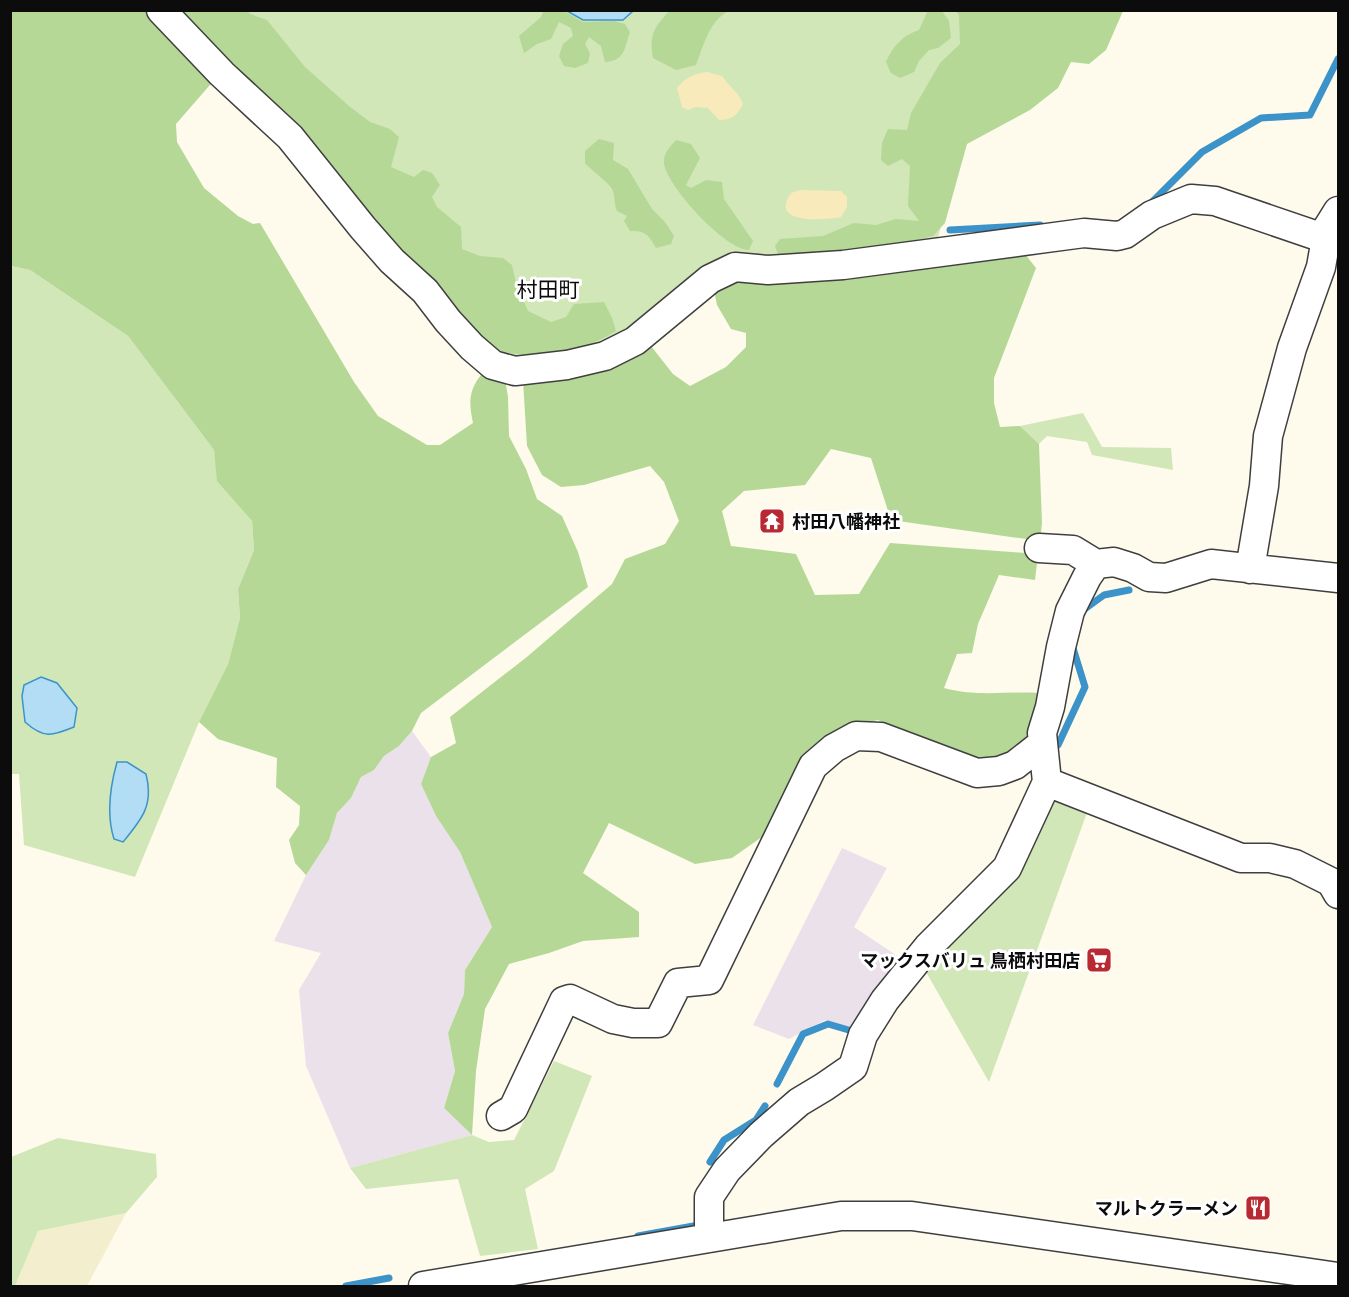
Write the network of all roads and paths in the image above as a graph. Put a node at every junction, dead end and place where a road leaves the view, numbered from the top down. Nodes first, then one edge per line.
1 (160, 10) edge
2 (1338, 211) edge
3 (1332, 240) edge
4 (1040, 548) dead end
5 (1096, 564) junction
6 (1250, 568) junction
7 (1338, 578) edge
8 (1043, 743) junction
9 (1047, 782) junction
10 (1338, 894) edge
11 (501, 1116) dead end
12 (709, 1238) junction
13 (1338, 1277) edge
14 (457, 1284) edge
15 (423, 1287) edge

1 - 3 street
2 - 3 street
3 - 6 street
4 - 5 street
5 - 6 street
5 - 8 street
6 - 7 street
8 - 9 street
8 - 11 street
9 - 10 street
9 - 12 street
12 - 13 street
12 - 14 street
14 - 15 street

